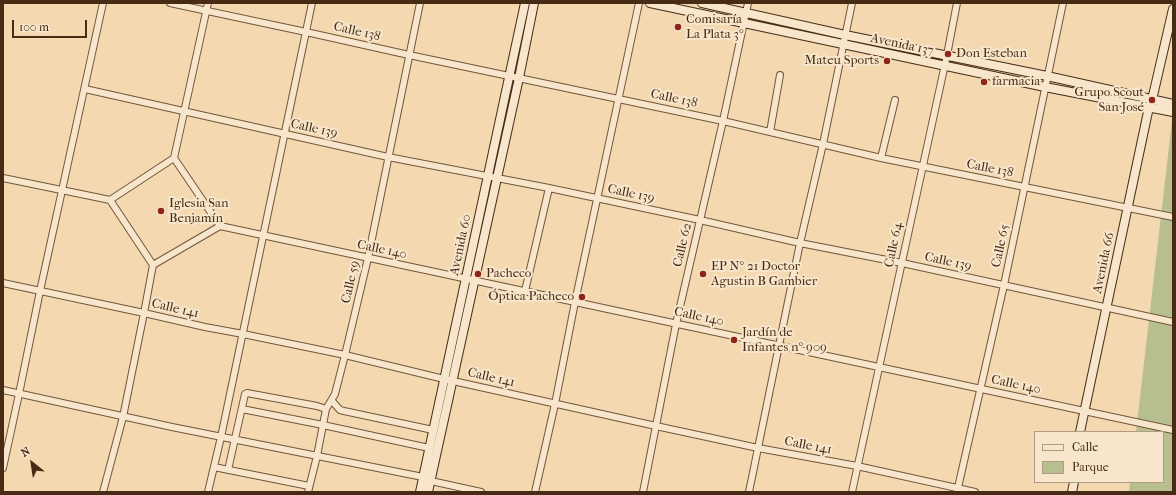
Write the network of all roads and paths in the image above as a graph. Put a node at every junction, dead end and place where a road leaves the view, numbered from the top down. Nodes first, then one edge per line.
1 (103, 3) edge
2 (170, 3) edge
3 (208, 3) edge
4 (312, 3) edge
5 (420, 3) edge
6 (525, 3) edge
7 (534, 3) edge
8 (639, 3) edge
9 (650, 3) edge
10 (702, 3) edge
11 (748, 3) edge
12 (852, 3) edge
13 (957, 3) edge
14 (1063, 3) edge
15 (1173, 9) edge
16 (206, 10) junction
17 (746, 12) junction
18 (744, 24) junction
19 (306, 32) junction
20 (846, 34) junction
21 (843, 45) junction
22 (409, 55) junction
23 (947, 55) junction
24 (945, 66) junction
25 (780, 75) dead end
26 (509, 76) junction
27 (1047, 76) junction
28 (518, 78) junction
29 (1045, 87) junction
30 (85, 89) junction
31 (619, 99) junction
32 (895, 100) dead end
33 (1173, 104) edge
34 (1152, 105) junction
35 (183, 112) junction
36 (1173, 112) edge
37 (723, 121) junction
38 (770, 132) junction
39 (284, 134) junction
40 (823, 144) junction
41 (388, 157) junction
42 (174, 158) junction
43 (881, 158) junction
44 (922, 166) junction
45 (492, 177) junction
46 (3, 178) edge
47 (1024, 187) junction
48 (549, 188) junction
49 (62, 190) junction
50 (598, 198) junction
51 (110, 200) junction
52 (1130, 208) junction
53 (1173, 217) edge
54 (700, 220) junction
55 (220, 226) junction
56 (264, 235) junction
57 (800, 243) junction
58 (368, 258) junction
59 (902, 263) junction
60 (153, 265) junction
61 (466, 279) junction
62 (474, 281) junction
63 (3, 283) edge
64 (1004, 285) junction
65 (40, 291) junction
66 (525, 291) junction
67 (575, 302) junction
68 (1109, 308) junction
69 (144, 313) junction
70 (1173, 322) edge
71 (676, 324) junction
72 (243, 334) junction
73 (778, 346) junction
74 (345, 355) junction
75 (880, 367) junction
76 (444, 379) junction
77 (453, 381) junction
78 (980, 388) junction
79 (3, 390) edge
80 (19, 394) junction
81 (332, 401) junction
82 (555, 404) junction
83 (242, 409) junction
84 (326, 409) junction
85 (1087, 411) junction
86 (122, 417) junction
87 (323, 425) junction
88 (656, 426) junction
89 (433, 430) junction
90 (1173, 430) edge
91 (1080, 431) edge
92 (1085, 431) edge
93 (221, 437) junction
94 (236, 440) junction
95 (429, 448) junction
96 (758, 448) junction
97 (317, 456) junction
98 (857, 466) junction
99 (214, 467) junction
100 (3, 468) edge
101 (228, 470) junction
102 (423, 477) junction
103 (431, 481) junction
104 (308, 489) edge
105 (958, 490) edge
106 (103, 492) edge
107 (208, 492) edge
108 (420, 492) edge
109 (428, 492) edge
110 (481, 492) edge
111 (535, 492) edge
112 (643, 492) edge
113 (749, 492) edge
114 (852, 492) edge
115 (975, 492) edge

1 - 30 street
2 - 16 street, Calle 138
3 - 16 street
4 - 19 street
5 - 22 street, Calle 59
6 - 26 main road, Avenida 60
7 - 28 main road, Avenida 60
8 - 31 street
9 - 18 main road, Avenida 137
10 - 17 main road, Avenida 137
11 - 17 street, Calle 62
12 - 20 street
13 - 23 street, Calle 64
14 - 27 street, Calle 65
15 - 34 main road, Avenida 66
16 - 19 street, Calle 138
16 - 35 street
17 - 18 street, Calle 62
17 - 20 main road, Avenida 137
18 - 21 main road, Avenida 137
18 - 37 street, Calle 62
19 - 22 street, Calle 138
19 - 39 street
20 - 21 street
20 - 23 main road, Avenida 137
21 - 24 main road, Avenida 137
21 - 40 street
22 - 26 street, Calle 138
22 - 41 street, Calle 59
23 - 24 street, Calle 64
23 - 27 main road, Avenida 137
24 - 29 main road, Avenida 137
24 - 44 street, Calle 64
25 - 38 street
26 - 28 street, Calle 138
26 - 45 main road, Avenida 60
27 - 29 street, Calle 65
27 - 34 main road, Avenida 137
28 - 31 street, Calle 138
28 - 45 main road, Avenida 60
29 - 34 main road, Avenida 137
29 - 47 street, Calle 65
30 - 35 street, Calle 139
30 - 49 street
31 - 37 street, Calle 138
31 - 50 street
32 - 43 street
33 - 34 main road, Avenida 137
34 - 36 main road, Avenida 137
34 - 52 main road, Avenida 66
35 - 39 street, Calle 139
35 - 42 street
37 - 38 street, Calle 138
37 - 54 street, Calle 62
38 - 40 street, Calle 138
39 - 41 street, Calle 139
39 - 56 street
40 - 43 street, Calle 138
40 - 57 street
41 - 45 street, Calle 139
41 - 58 street, Calle 59
42 - 51 street
42 - 55 street
43 - 44 street, Calle 138
44 - 47 street, Calle 138
44 - 59 street, Calle 64
45 - 48 street, Calle 139
45 - 61 main road, Avenida 60
45 - 62 main road, Avenida 60
46 - 49 street
47 - 52 street, Calle 138
47 - 64 street, Calle 65
48 - 50 street, Calle 139
48 - 66 street
49 - 51 street
49 - 65 street
50 - 54 street, Calle 139
50 - 67 street
51 - 60 street
52 - 53 street, Calle 138
52 - 68 main road, Avenida 66
54 - 57 street, Calle 139
54 - 71 street, Calle 62
55 - 56 street, Calle 140
55 - 60 street
56 - 58 street, Calle 140
56 - 72 street
57 - 59 street, Calle 139
57 - 73 street
58 - 61 street, Calle 140
58 - 74 street, Calle 59
59 - 64 street, Calle 139
59 - 75 street, Calle 64
60 - 69 street
61 - 62 street, Calle 140
61 - 76 main road, Avenida 60
62 - 66 street, Calle 140
62 - 77 main road, Avenida 60
63 - 65 street, Calle 141
64 - 68 street, Calle 139
64 - 78 street, Calle 65
65 - 69 street, Calle 141
65 - 80 street
66 - 67 street, Calle 140
67 - 71 street, Calle 140
67 - 82 street
68 - 70 street, Calle 139
68 - 85 main road, Avenida 66
69 - 72 street, Calle 141
69 - 86 street
71 - 73 street, Calle 140
71 - 88 street, Calle 62
72 - 74 street, Calle 141
72 - 93 street
73 - 75 street, Calle 140
73 - 96 street
74 - 76 street, Calle 141
74 - 81 street, Calle 59
75 - 78 street, Calle 140
75 - 98 street, Calle 64
76 - 77 street, Calle 141
76 - 89 main road, Avenida 60
77 - 82 street, Calle 141
77 - 103 main road, Avenida 60
78 - 85 street, Calle 140
78 - 105 street, Calle 65
79 - 80 street
80 - 86 street
80 - 100 street
81 - 84 street, Calle 59
81 - 89 street
82 - 88 street, Calle 141
82 - 111 street
83 - 84 street
83 - 87 street
83 - 94 street
84 - 87 street, Calle 59
85 - 90 street, Calle 140
85 - 91 main road, Avenida 66
85 - 92 main road, Avenida 66
86 - 93 street
86 - 106 street
87 - 95 street
87 - 97 street, Calle 59
88 - 96 street, Calle 141
88 - 112 street, Calle 62
89 - 95 main road, Avenida 60
93 - 94 street
93 - 99 street
94 - 97 street
94 - 101 street
95 - 102 main road, Avenida 60
96 - 98 street, Calle 141
96 - 113 street
97 - 102 street
97 - 104 street, Calle 59
98 - 105 street, Calle 141
98 - 114 street, Calle 64
99 - 101 street
99 - 107 street
101 - 104 street
102 - 103 street
102 - 108 main road, Avenida 60
103 - 109 main road, Avenida 60
103 - 110 street
105 - 115 street, Calle 141

